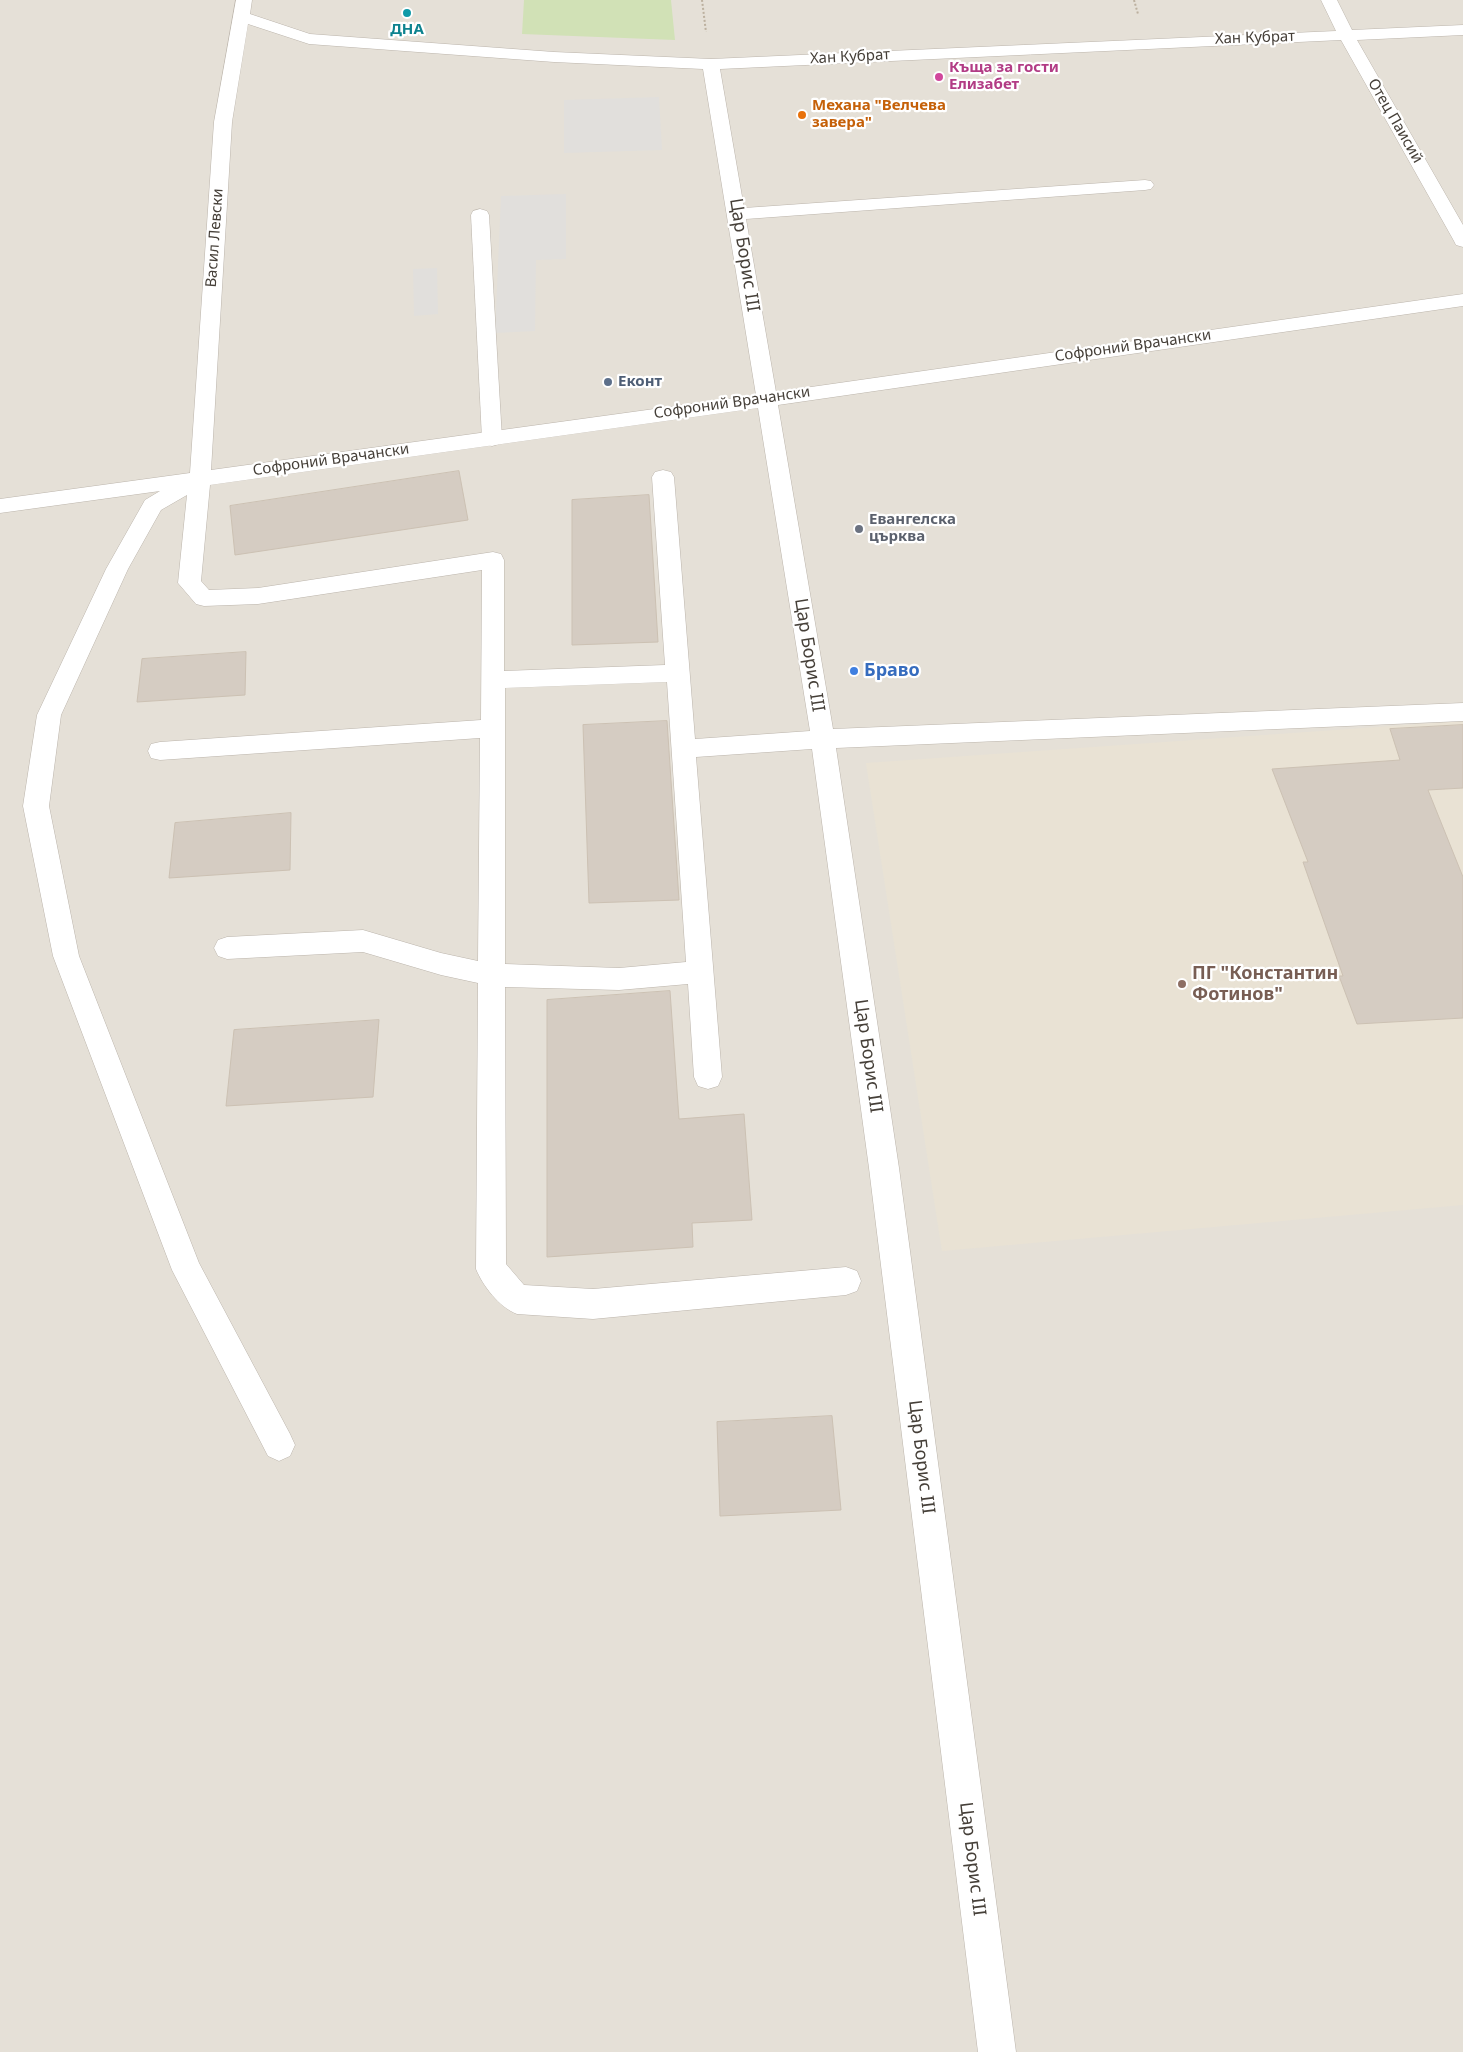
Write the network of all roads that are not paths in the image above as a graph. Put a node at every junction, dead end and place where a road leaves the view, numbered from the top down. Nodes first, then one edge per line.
1 (1329, 0) edge
2 (243, 8) edge
3 (1463, 30) edge
4 (1346, 35) junction
5 (711, 64) junction
6 (1145, 185) dead end
7 (737, 214) junction
8 (480, 215) dead end
9 (1463, 241) edge
10 (1463, 300) edge
11 (766, 398) junction
12 (492, 439) junction
13 (663, 477) dead end
14 (200, 478) junction
15 (0, 506) edge
16 (678, 673) junction
17 (493, 680) junction
18 (1463, 712) edge
19 (493, 728) junction
20 (823, 739) junction
21 (684, 749) junction
22 (160, 751) dead end
23 (227, 948) dead end
24 (700, 972) junction
25 (492, 975) junction
26 (708, 1077) dead end
27 (846, 1281) dead end
28 (279, 1445) dead end
29 (997, 2052) edge

1 - 4 street, Отец Паисий
2 - 5 street, Хан Кубрат
2 - 14 street, Васил Левски
3 - 4 street, Хан Кубрат
4 - 5 street, Хан Кубрат
4 - 9 street, Отец Паисий
5 - 7 street, Цар Борис III
6 - 7 street
7 - 11 street, Цар Борис III
8 - 12 street
10 - 11 street, Софроний Врачански
11 - 12 street, Софроний Врачански
11 - 20 street, Цар Борис III
12 - 14 street, Софроний Врачански
13 - 16 street
14 - 15 street, Софроний Врачански
14 - 17 street, Васил Левски
14 - 28 street
16 - 17 street
16 - 21 street
17 - 19 street
18 - 20 street
19 - 22 street
19 - 25 street
20 - 21 street
20 - 29 street, Цар Борис III
21 - 24 street
23 - 25 street
24 - 25 street
24 - 26 street
25 - 27 street

